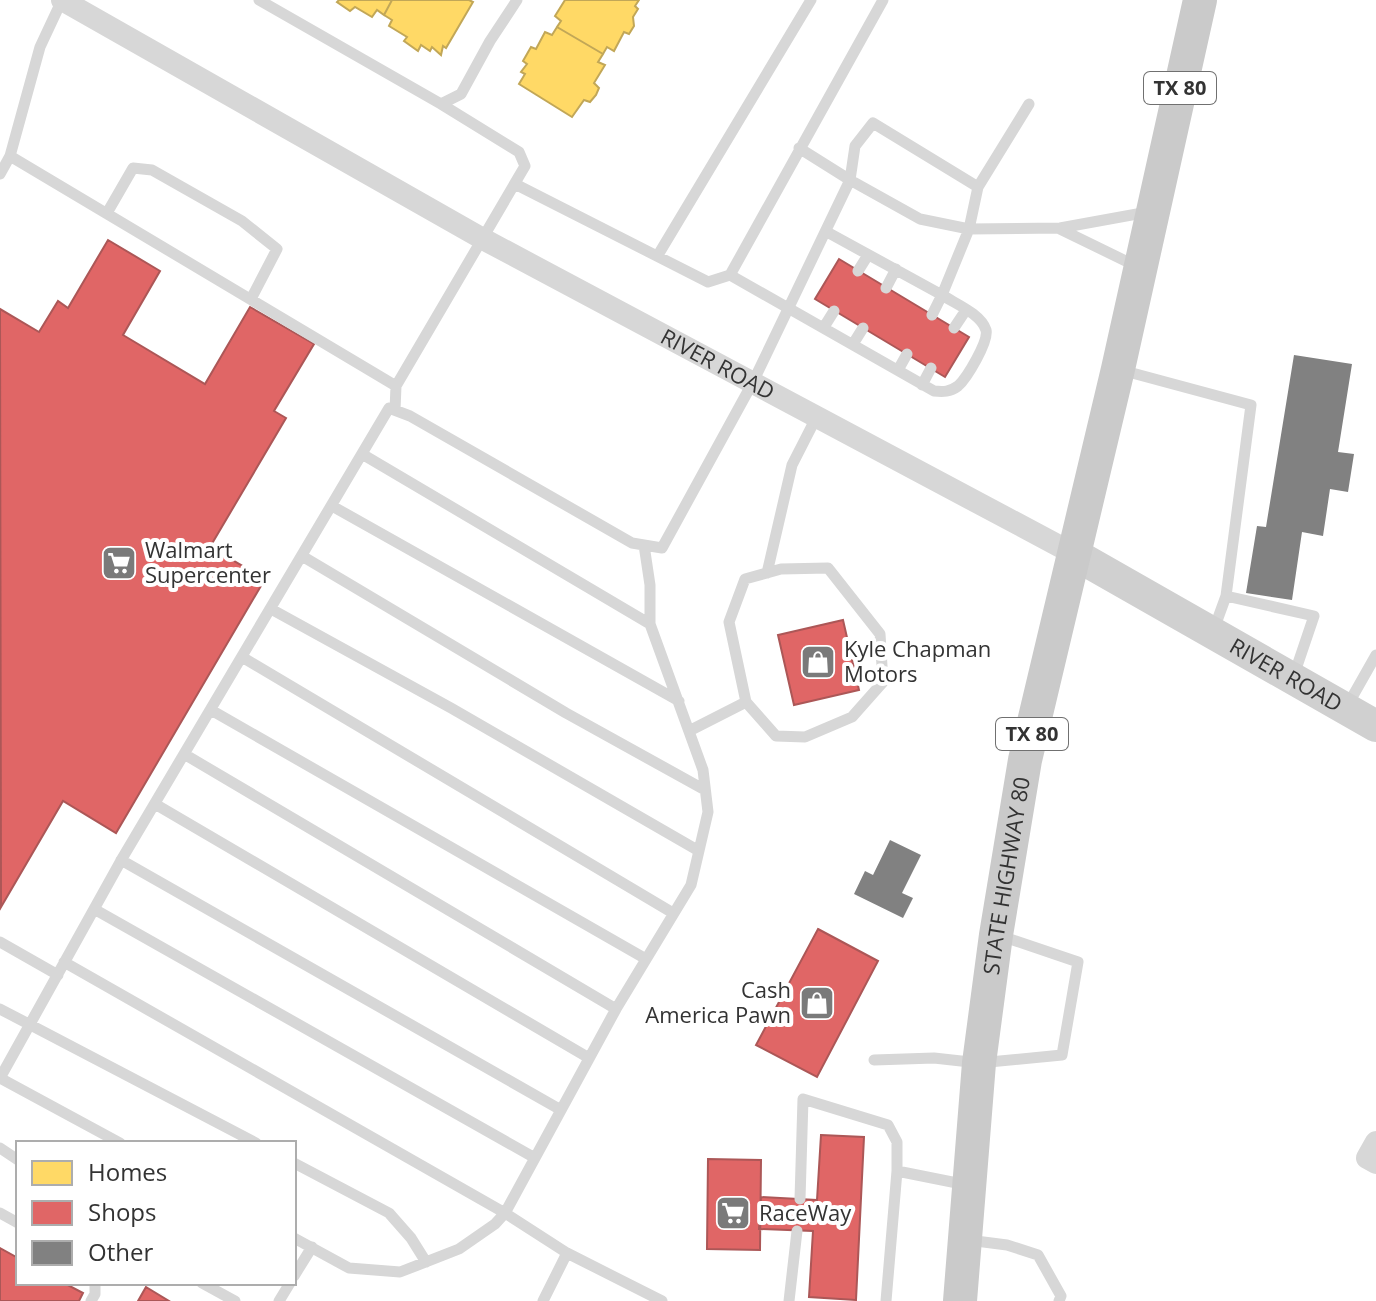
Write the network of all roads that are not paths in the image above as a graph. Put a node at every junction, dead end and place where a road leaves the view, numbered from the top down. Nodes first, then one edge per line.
1 (62, 0) edge
2 (259, 0) edge
3 (517, 0) edge
4 (811, 0) edge
5 (883, 0) edge
6 (1200, 0) edge
7 (441, 104) junction
8 (1029, 104) dead end
9 (799, 148) junction
10 (10, 156) junction
11 (0, 174) edge
12 (850, 180) junction
13 (515, 184) junction
14 (978, 187) junction
15 (1153, 211) junction
16 (107, 213) junction
17 (1060, 228) junction
18 (969, 229) junction
19 (827, 232) junction
20 (483, 239) junction
21 (658, 255) junction
22 (868, 255) junction
23 (1140, 268) junction
24 (896, 269) junction
25 (858, 271) dead end
26 (730, 275) junction
27 (886, 288) dead end
28 (942, 295) junction
29 (251, 299) junction
30 (788, 306) junction
31 (966, 310) junction
32 (834, 311) dead end
33 (932, 315) dead end
34 (824, 327) junction
35 (863, 328) dead end
36 (954, 328) dead end
37 (853, 344) junction
38 (907, 354) dead end
39 (931, 368) dead end
40 (1118, 369) junction
41 (898, 370) junction
42 (753, 382) junction
43 (922, 385) junction
44 (396, 386) junction
45 (395, 410) junction
46 (817, 416) junction
47 (362, 454) junction
48 (332, 506) junction
49 (644, 545) junction
50 (1074, 554) junction
51 (302, 556) junction
52 (767, 573) junction
53 (1226, 596) junction
54 (271, 609) junction
55 (650, 624) junction
56 (1213, 633) junction
57 (1376, 655) edge
58 (242, 657) junction
59 (1292, 678) junction
60 (679, 701) junction
61 (746, 702) junction
62 (1346, 709) junction
63 (211, 710) junction
64 (1376, 726) edge
65 (689, 731) junction
66 (184, 754) junction
67 (705, 790) junction
68 (155, 804) junction
69 (699, 851) junction
70 (121, 860) junction
71 (94, 909) junction
72 (673, 913) junction
73 (996, 935) junction
74 (0, 942) edge
75 (646, 959) junction
76 (64, 962) junction
77 (58, 975) junction
78 (0, 1009) edge
79 (616, 1009) junction
80 (30, 1024) junction
81 (589, 1058) junction
82 (874, 1060) dead end
83 (979, 1063) junction
84 (0, 1078) edge
85 (561, 1110) junction
86 (116, 1141) edge
87 (252, 1141) edge
88 (1376, 1142) edge
89 (535, 1158) junction
90 (1376, 1163) edge
91 (296, 1164) edge
92 (897, 1171) junction
93 (968, 1185) junction
94 (800, 1199) dead end
95 (505, 1213) junction
96 (797, 1231) dead end
97 (296, 1239) edge
98 (963, 1240) junction
99 (312, 1247) junction
100 (567, 1253) junction
101 (426, 1262) junction
102 (296, 1273) edge
103 (206, 1285) edge
104 (235, 1301) edge
105 (543, 1301) edge
106 (662, 1301) edge
107 (789, 1301) edge
108 (886, 1301) edge
109 (960, 1301) edge
110 (1059, 1301) edge

1 - 10 lane
1 - 20 street, RIVER ROAD
2 - 7 lane
3 - 7 lane
4 - 21 lane
5 - 9 lane
6 - 15 main road, STATE HIGHWAY 80 / TX 80
7 - 13 lane
8 - 14 lane
9 - 12 lane
9 - 26 lane
10 - 11 lane
10 - 16 lane
12 - 14 lane
12 - 18 lane
12 - 19 lane
13 - 20 lane
13 - 21 lane
14 - 18 lane
15 - 17 lane
15 - 23 main road, STATE HIGHWAY 80 / TX 80
16 - 29 lane
16 - 29 lane
17 - 18 lane
17 - 23 lane
18 - 28 lane
19 - 22 lane
19 - 30 lane
20 - 42 street, RIVER ROAD
20 - 44 lane
21 - 26 lane
22 - 24 lane
22 - 25 lane
23 - 40 main road, STATE HIGHWAY 80 / TX 80
24 - 27 lane
24 - 28 lane
26 - 30 lane
28 - 31 lane
28 - 33 lane
29 - 44 lane
30 - 34 lane
30 - 42 lane
31 - 36 lane
31 - 43 lane
32 - 34 lane
34 - 37 lane
35 - 37 lane
37 - 41 lane
38 - 41 lane
39 - 43 lane
40 - 50 main road, STATE HIGHWAY 80 / TX 80
40 - 53 lane
41 - 43 lane
42 - 46 street, RIVER ROAD
42 - 49 lane
44 - 45 lane
45 - 47 lane
45 - 49 lane
46 - 50 street, RIVER ROAD
46 - 52 lane
47 - 48 lane
47 - 55 lane
48 - 51 lane
48 - 60 lane
49 - 55 lane
50 - 56 street, RIVER ROAD
50 - 73 main road, STATE HIGHWAY 80 / TX 80
51 - 54 lane
51 - 67 lane
52 - 61 lane
52 - 61 lane
53 - 56 lane
53 - 59 lane
54 - 58 lane
54 - 69 lane
55 - 60 lane
56 - 59 street, RIVER ROAD
57 - 62 lane
58 - 63 lane
58 - 72 lane
59 - 62 street, RIVER ROAD
60 - 65 lane
61 - 65 lane
62 - 64 street, RIVER ROAD
63 - 66 lane
63 - 75 lane
65 - 67 lane
66 - 68 lane
66 - 79 lane
67 - 69 lane
68 - 70 lane
68 - 81 lane
69 - 72 lane
70 - 71 lane
70 - 85 lane
71 - 76 lane
71 - 89 lane
72 - 75 lane
73 - 83 main road, STATE HIGHWAY 80 / TX 80
73 - 83 lane
74 - 77 lane
75 - 79 lane
76 - 77 lane
76 - 95 lane
77 - 80 lane
78 - 80 lane
79 - 81 lane
80 - 84 lane
80 - 87 lane
81 - 85 lane
82 - 83 lane
83 - 93 main road, STATE HIGHWAY 80 / TX 80
84 - 86 lane
85 - 89 lane
88 - 90 street
89 - 95 lane
91 - 101 lane
92 - 93 lane
92 - 94 lane
92 - 108 lane
93 - 98 main road, STATE HIGHWAY 80 / TX 80
95 - 100 lane
95 - 101 lane
96 - 107 lane
97 - 99 lane
98 - 109 main road, STATE HIGHWAY 80 / TX 80
98 - 110 lane
99 - 101 lane
99 - 102 lane
100 - 105 lane
100 - 106 lane
103 - 104 lane

